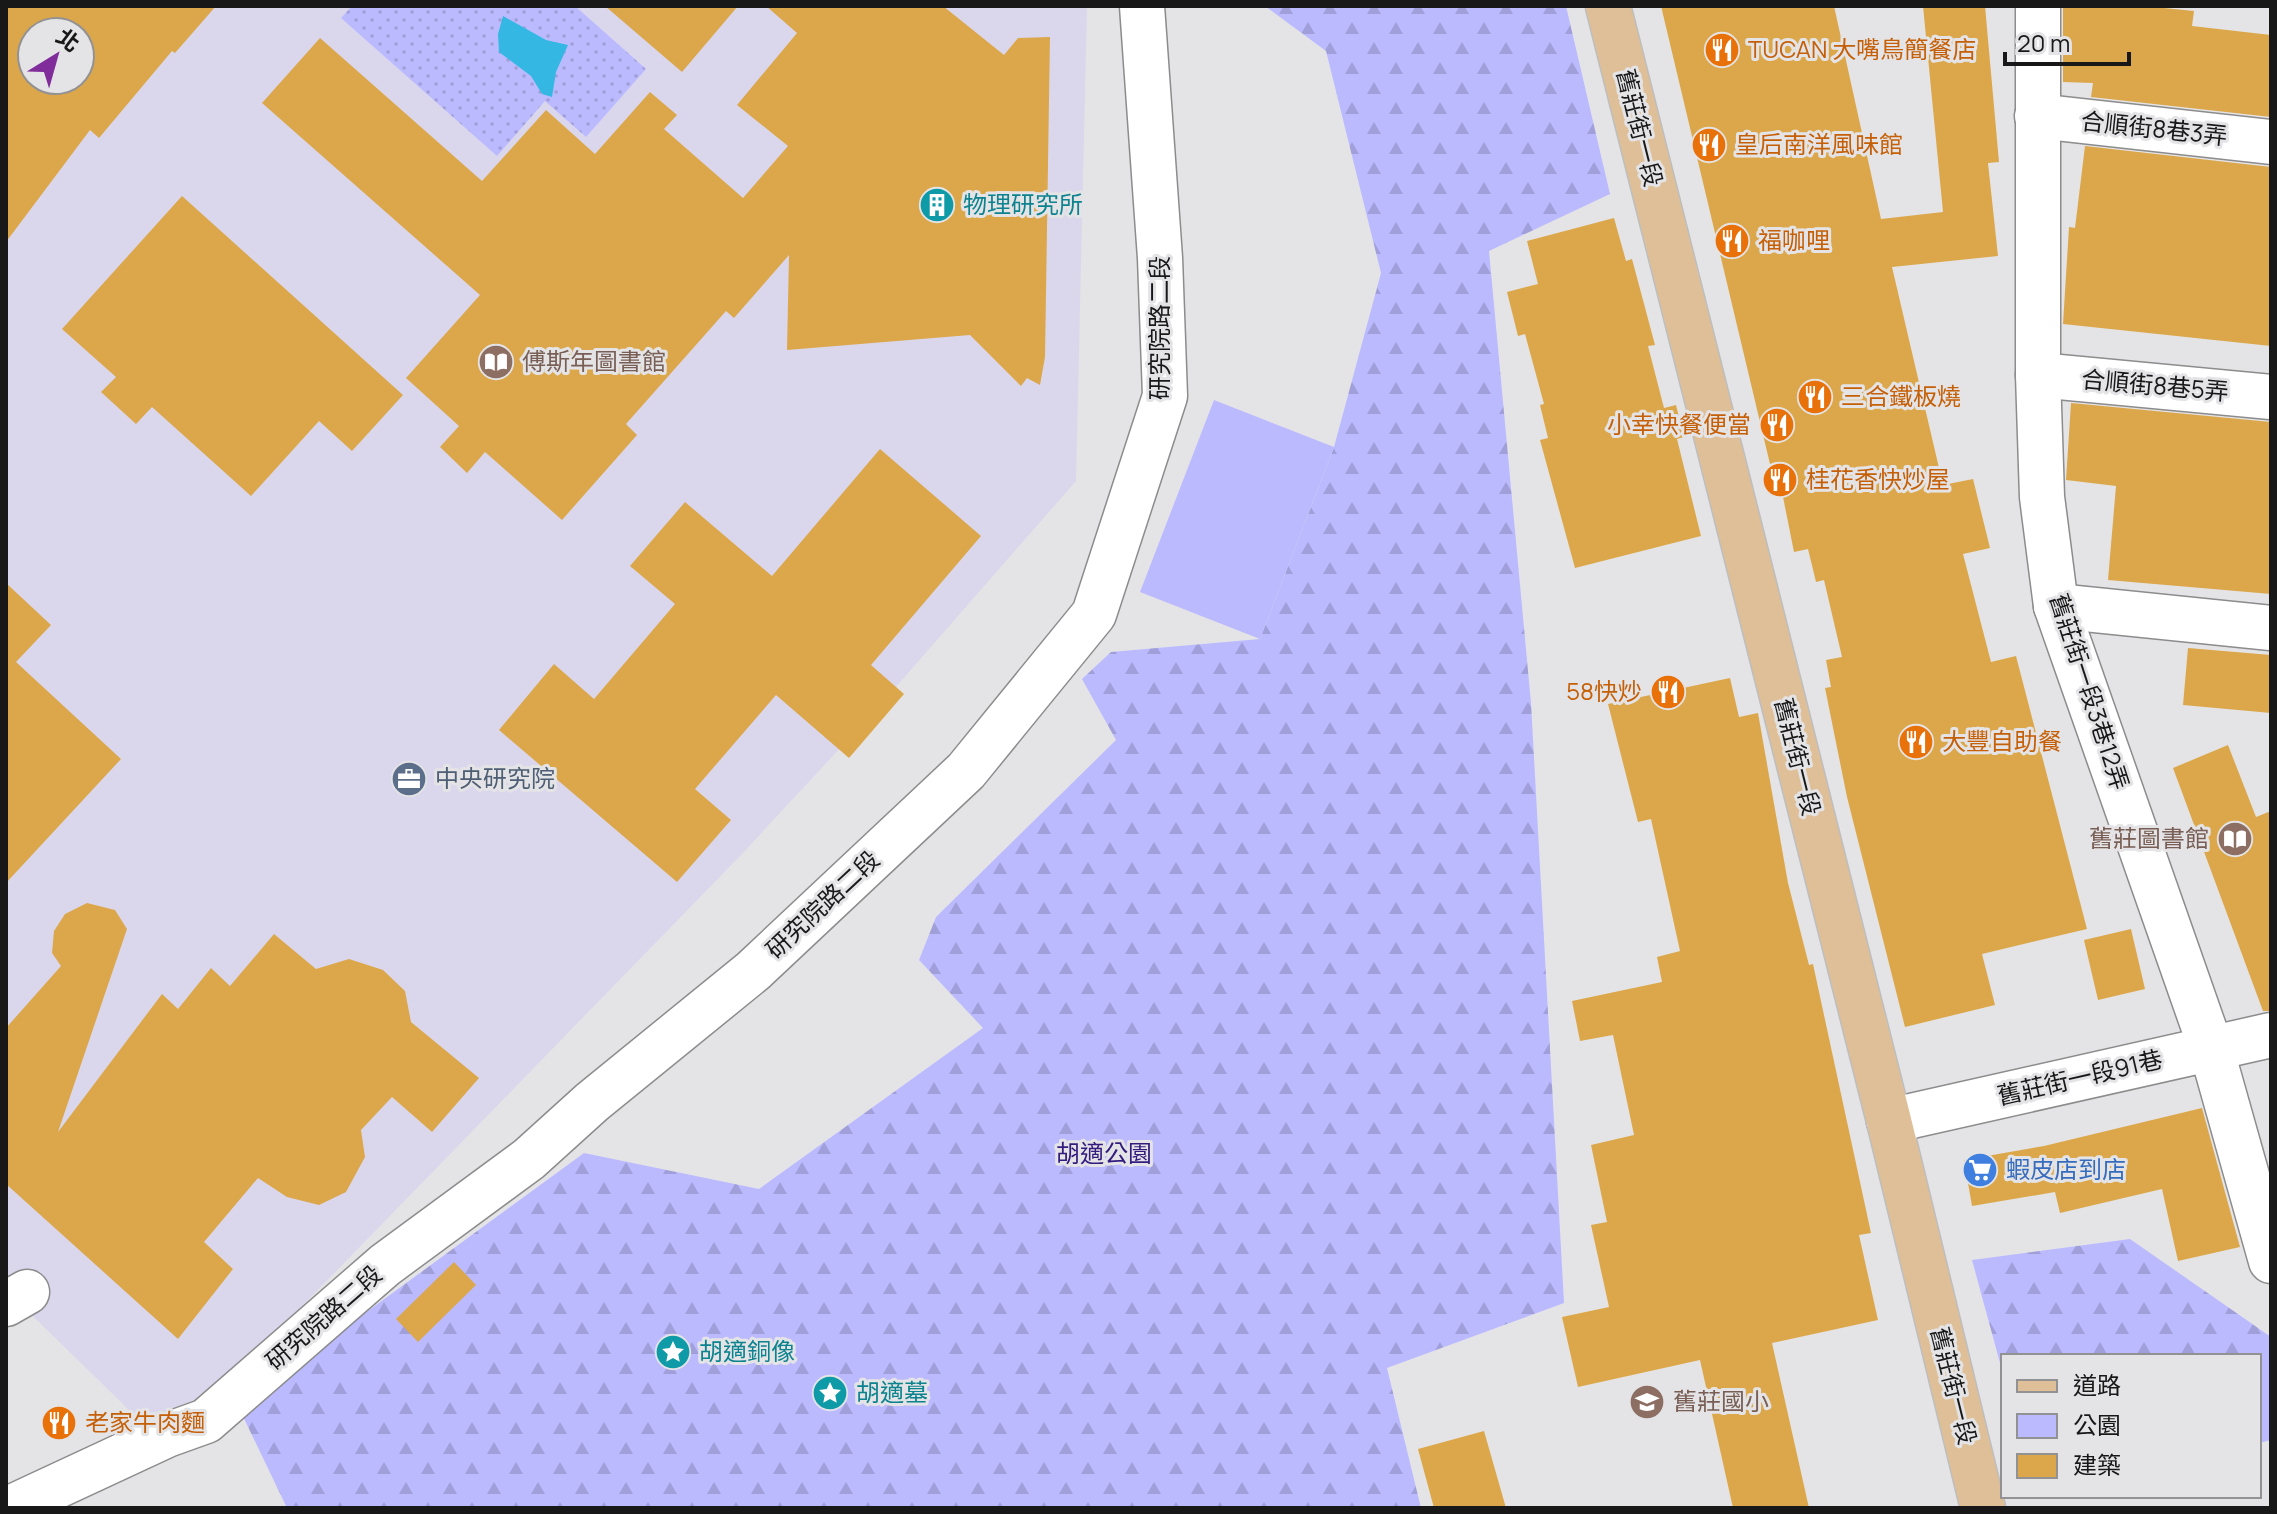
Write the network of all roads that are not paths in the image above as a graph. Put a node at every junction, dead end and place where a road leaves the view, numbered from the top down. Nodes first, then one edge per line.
1 (1142, 6) edge
2 (1608, 6) edge
3 (2038, 6) edge
4 (2037, 116) junction
5 (2271, 142) edge
6 (2038, 375) junction
7 (2271, 397) edge
8 (2056, 606) junction
9 (2271, 628) edge
10 (2271, 1035) edge
11 (2211, 1048) junction
12 (1889, 1121) junction
13 (2271, 1261) edge
14 (10, 1508) edge
15 (1983, 1508) edge

1 - 14 street, 研究院路二段
2 - 12 main road, 舊莊街一段
3 - 4 street, 舊莊街一段3巷12弄
4 - 5 street, 合順街8巷3弄
4 - 6 street, 舊莊街一段3巷12弄
6 - 7 street, 合順街8巷5弄
6 - 8 street, 舊莊街一段3巷12弄
8 - 9 street
8 - 11 street, 舊莊街一段3巷12弄
10 - 11 street, 舊莊街一段91巷
11 - 12 street, 舊莊街一段91巷
11 - 13 street, 舊莊街一段3巷12弄
12 - 15 main road, 舊莊街一段

